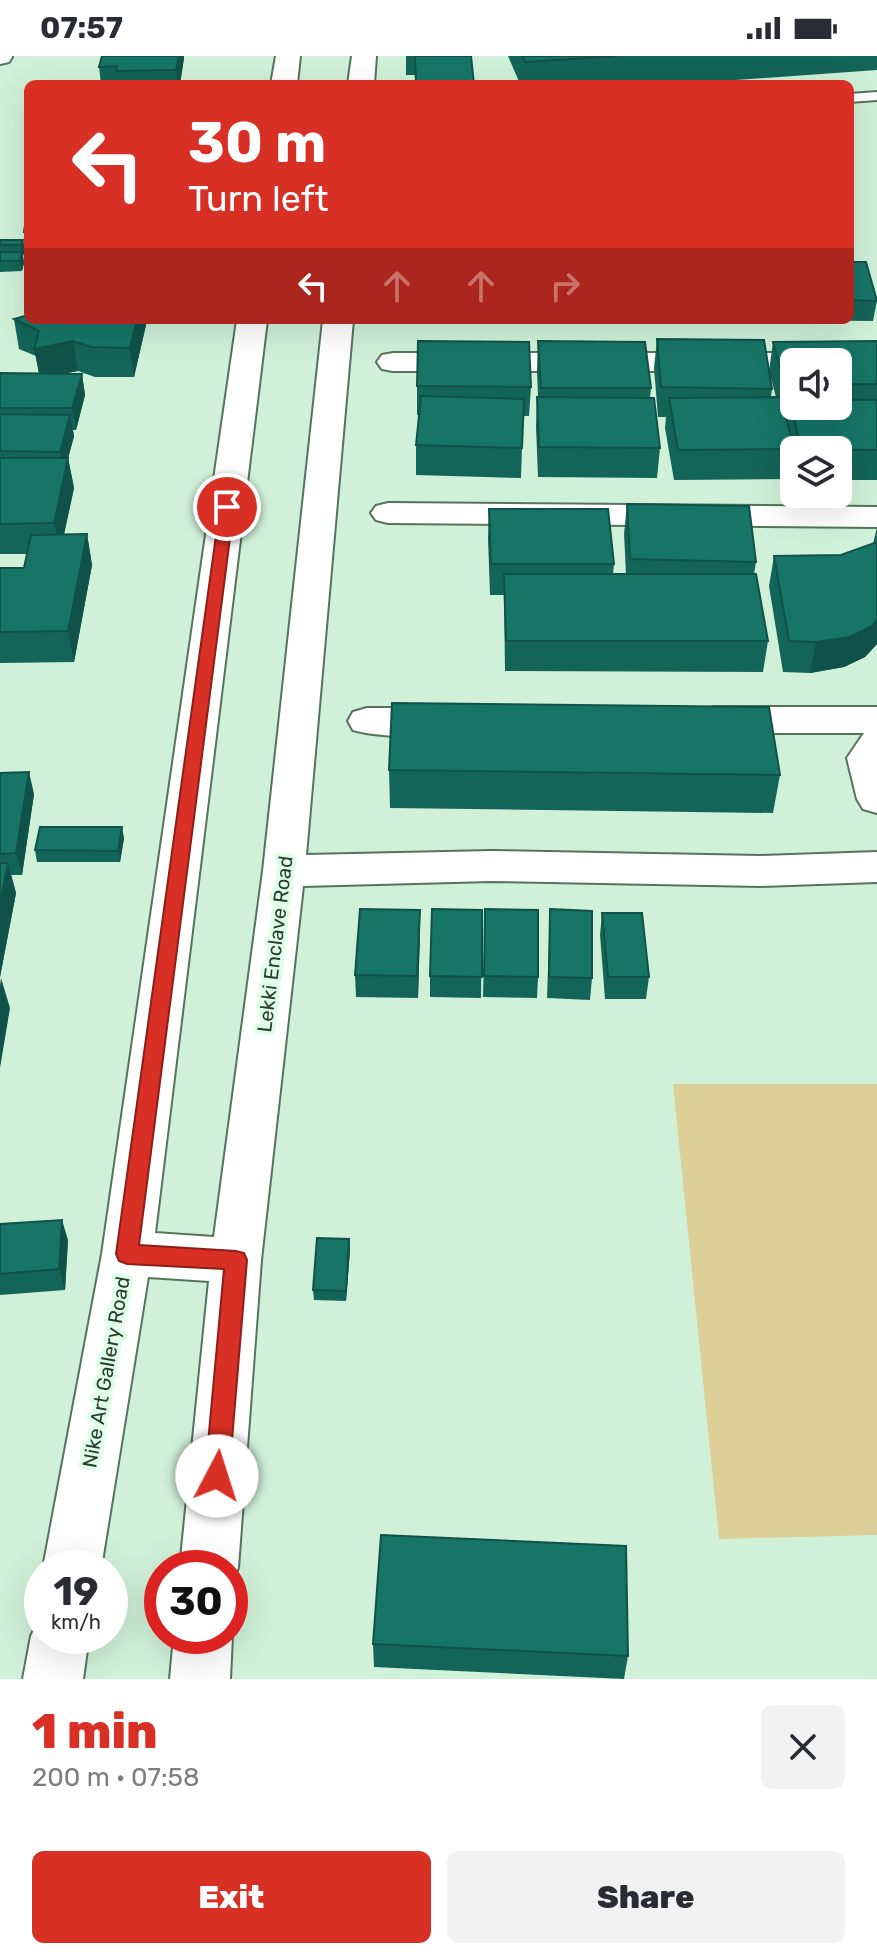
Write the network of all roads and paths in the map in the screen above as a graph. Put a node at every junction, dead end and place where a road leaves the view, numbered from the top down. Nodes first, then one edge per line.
1 (288, 56) edge
2 (364, 56) edge
3 (285, 80) edge
4 (361, 80) edge
5 (877, 96) edge
6 (854, 98) edge
7 (251, 324) edge
8 (338, 324) edge
9 (393, 362) dead end
10 (780, 362) edge
11 (388, 513) dead end
12 (877, 517) edge
13 (686, 720) edge
14 (877, 720) edge
15 (367, 721) dead end
16 (479, 721) edge
17 (877, 743) edge
18 (877, 799) edge
19 (877, 867) edge
20 (284, 871) junction
21 (127, 1254) junction
22 (236, 1260) junction
23 (75, 1550) edge
24 (211, 1550) edge
25 (57, 1654) edge
26 (202, 1654) edge
27 (53, 1679) edge
28 (200, 1679) edge

1 - 3 street
2 - 4 street
5 - 6 lane
7 - 21 street, Nike Art Gallery Road
8 - 20 street, Lekki Enclave Road
9 - 10 street
11 - 12 street
13 - 14 street
15 - 16 street
17 - 18 street
19 - 20 street
20 - 22 street, Lekki Enclave Road
21 - 22 street
21 - 23 street, Nike Art Gallery Road
22 - 24 street, Lekki Enclave Road
25 - 27 street
26 - 28 street

